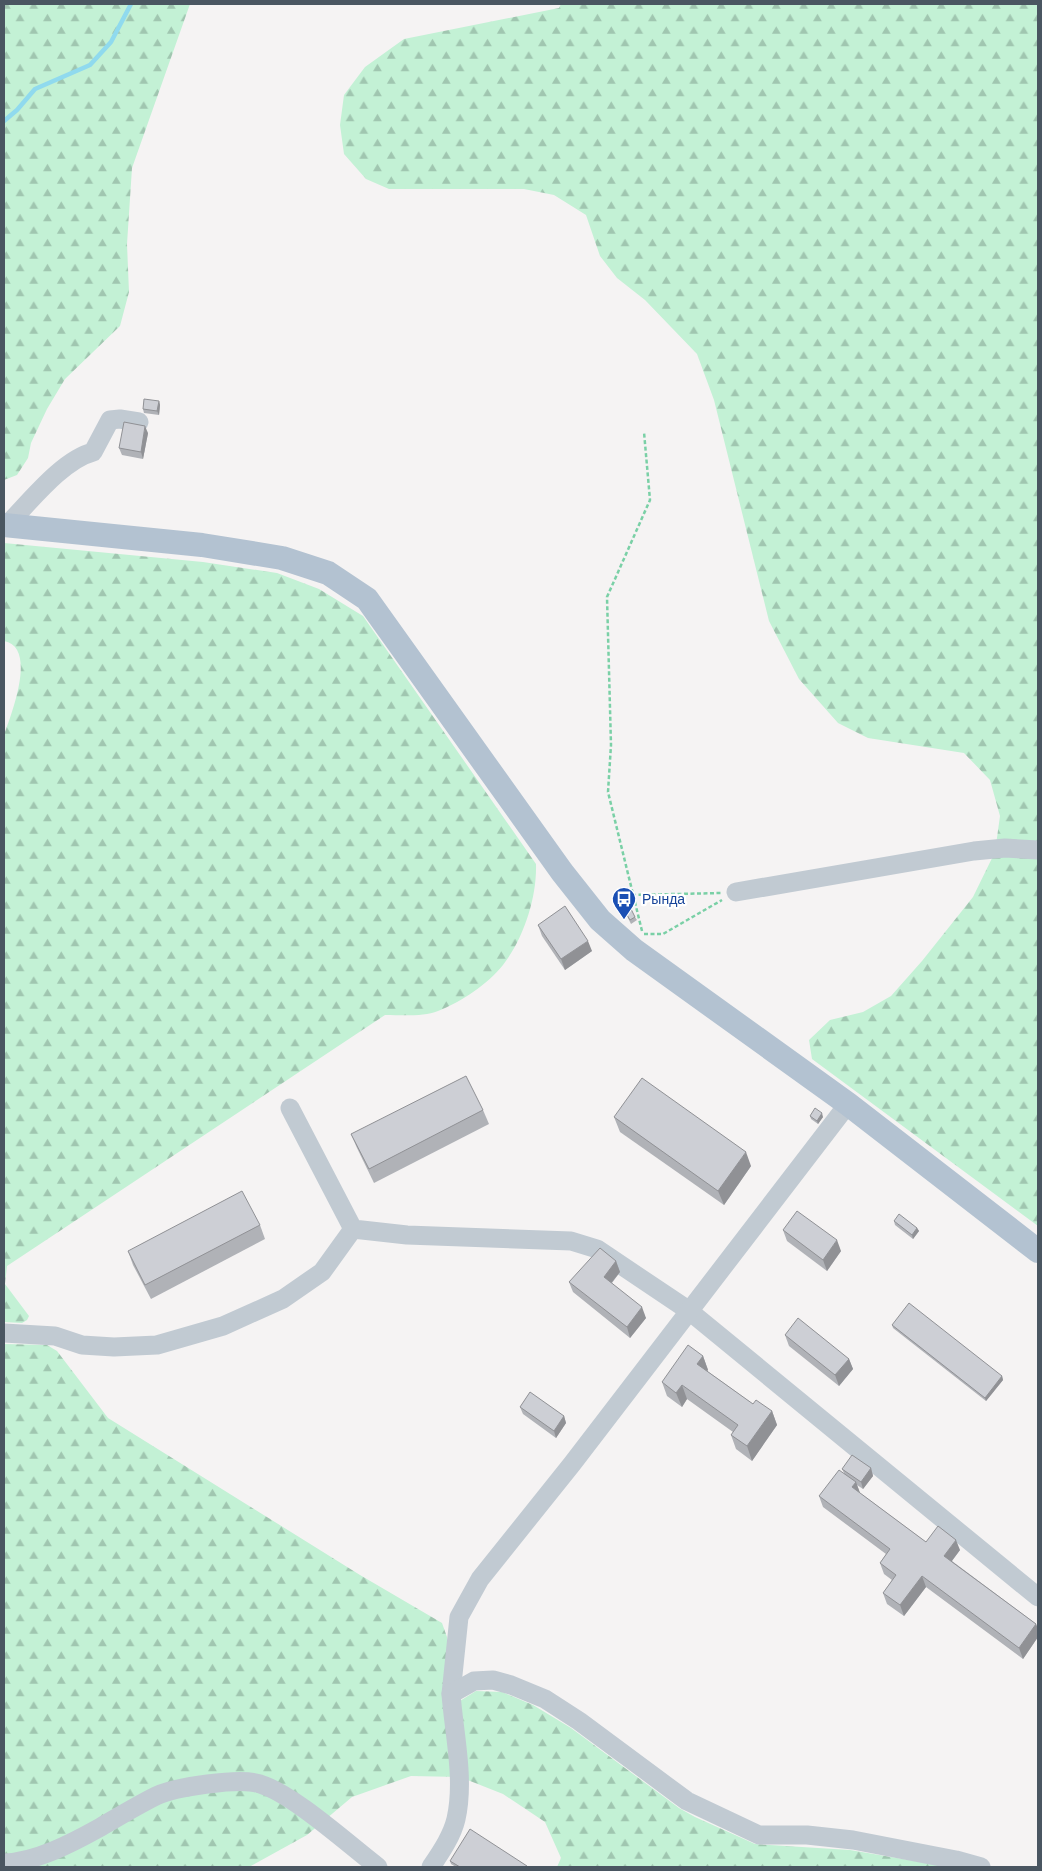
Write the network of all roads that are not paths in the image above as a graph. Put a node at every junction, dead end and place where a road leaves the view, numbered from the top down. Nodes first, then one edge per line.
1 (139, 422) dead end
2 (5, 526) edge
3 (1038, 850) edge
4 (736, 892) road end
5 (848, 1104) junction
6 (290, 1108) dead end
7 (353, 1228) junction
8 (1038, 1251) edge
9 (688, 1310) junction
10 (4, 1333) edge
11 (1038, 1597) edge
12 (451, 1694) junction
13 (4, 1863) edge
14 (378, 1867) edge
15 (431, 1867) edge
16 (982, 1867) edge

1 - 2 lane
2 - 5 main road
3 - 4 lane
5 - 8 main road
5 - 9 lane
6 - 7 lane
7 - 9 lane
7 - 10 lane
9 - 11 lane
9 - 12 lane
12 - 15 lane
12 - 16 lane
13 - 14 lane

